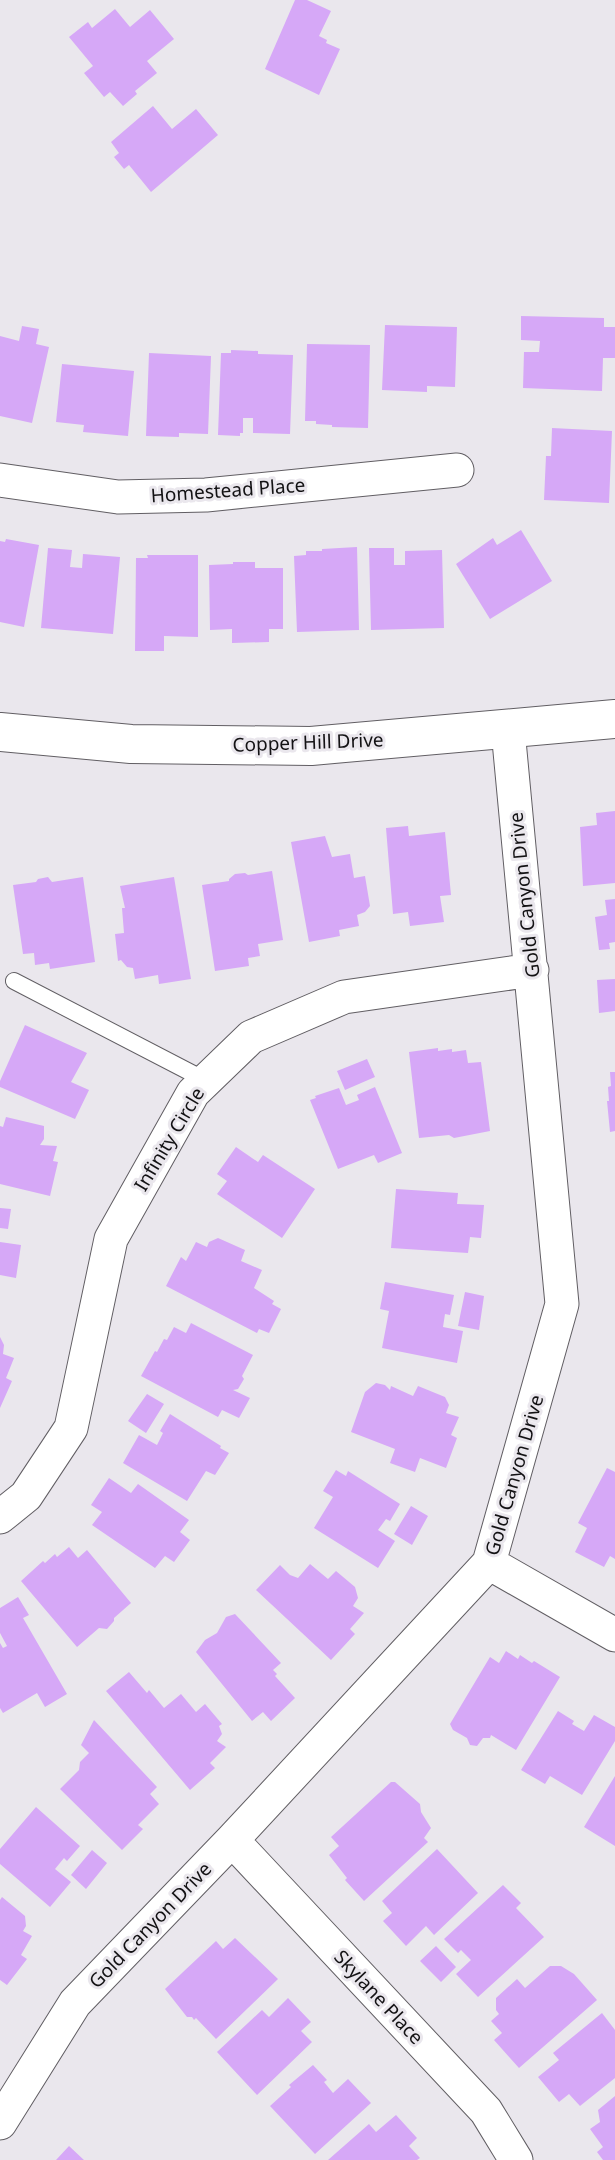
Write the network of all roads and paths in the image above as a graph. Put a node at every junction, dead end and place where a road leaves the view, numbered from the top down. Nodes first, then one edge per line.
1 (457, 470) dead end
2 (0, 480) edge
3 (615, 719) edge
4 (508, 730) junction
5 (0, 732) edge
6 (531, 970) junction
7 (14, 981) dead end
8 (205, 1080) junction
9 (0, 1517) edge
10 (489, 1563) junction
11 (615, 1635) edge
12 (232, 1840) junction
13 (0, 2123) edge
14 (516, 2160) edge

1 - 2 street, Homestead Place
3 - 4 main road, Copper Hill Drive
4 - 5 main road, Copper Hill Drive
4 - 6 street, Gold Canyon Drive
6 - 8 street, Infinity Circle
6 - 10 street, Gold Canyon Drive
7 - 8 lane
8 - 9 street, Infinity Circle
10 - 11 street
10 - 12 street, Gold Canyon Drive
12 - 13 street, Gold Canyon Drive
12 - 14 street, Skylane Place

